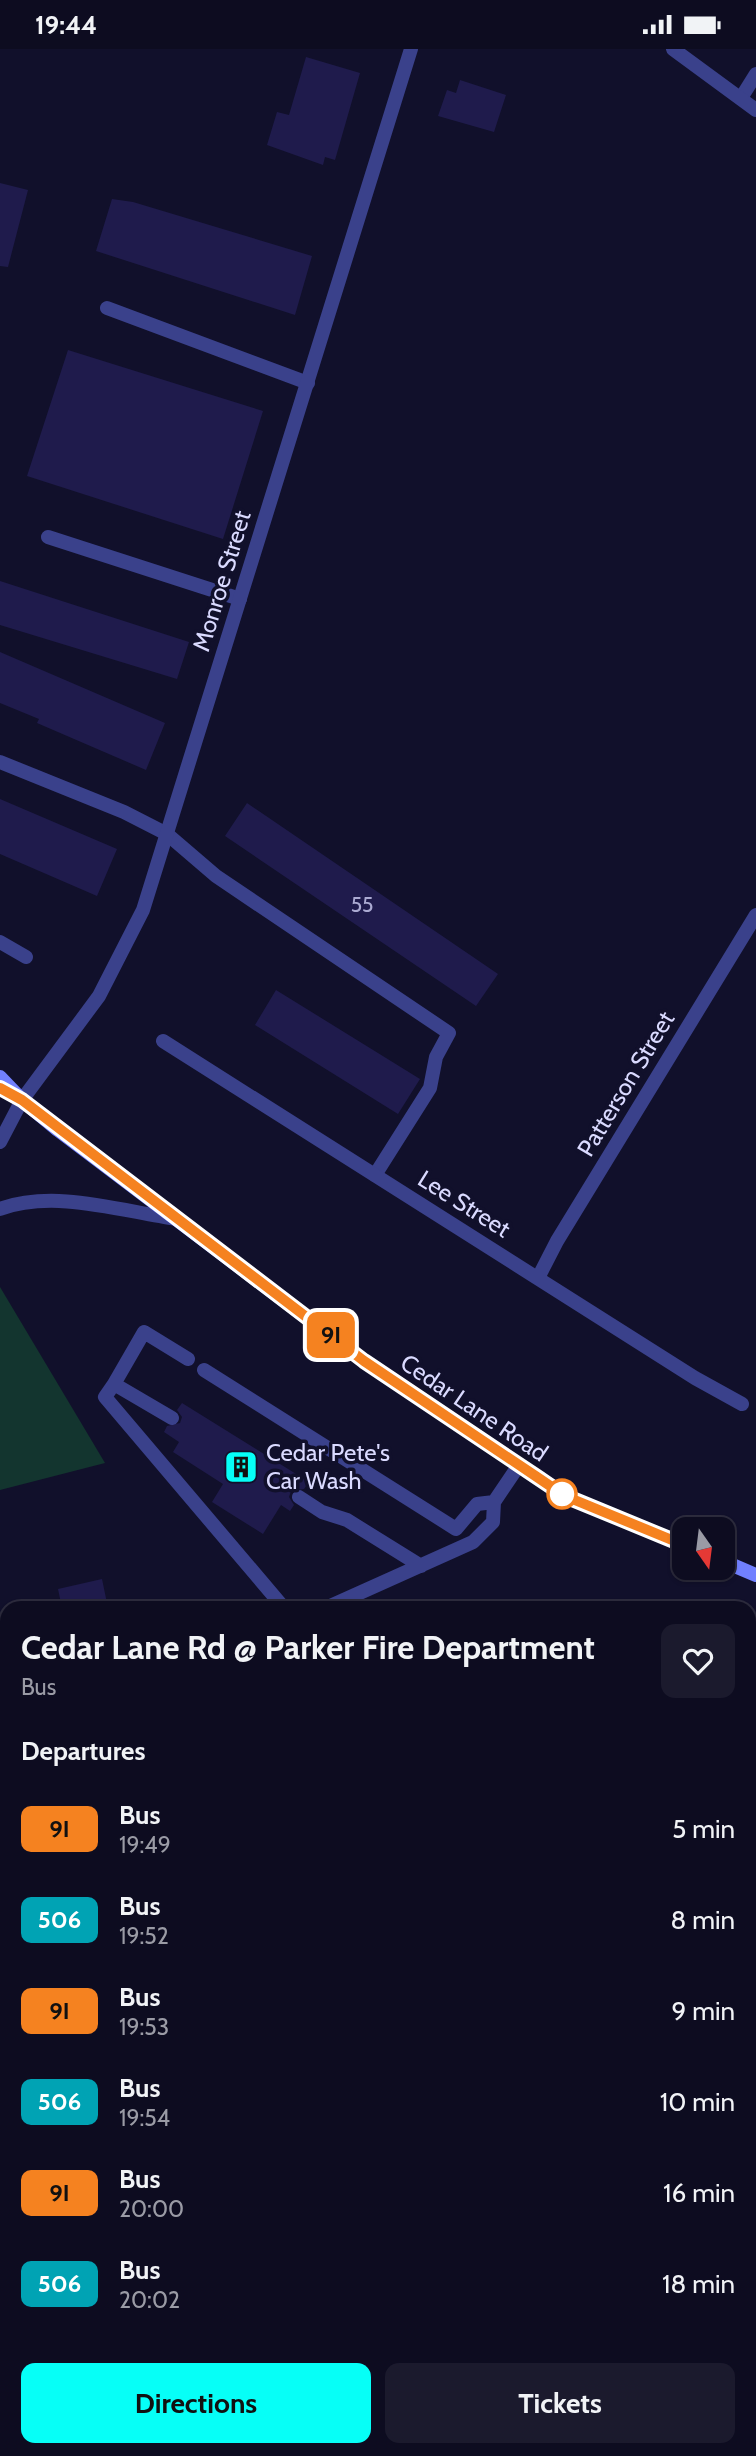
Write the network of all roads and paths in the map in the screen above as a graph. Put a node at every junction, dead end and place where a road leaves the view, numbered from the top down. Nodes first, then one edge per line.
1 (411, 49) edge
2 (673, 49) edge
3 (756, 74) edge
4 (741, 98) junction
5 (756, 110) edge
6 (107, 307) dead end
7 (308, 383) junction
8 (48, 537) dead end
9 (240, 599) junction
10 (0, 762) edge
11 (167, 834) junction
12 (756, 915) edge
13 (0, 942) edge
14 (26, 957) dead end
15 (163, 1041) dead end
16 (0, 1077) edge
17 (0, 1088) edge
18 (22, 1100) junction
19 (0, 1117) edge
20 (0, 1142) edge
21 (375, 1175) junction
22 (0, 1209) edge
23 (176, 1219) junction
24 (538, 1278) junction
25 (188, 1359) dead end
26 (204, 1370) dead end
27 (114, 1384) junction
28 (742, 1403) dead end
29 (172, 1418) dead end
30 (519, 1465) junction
31 (299, 1497) dead end
32 (494, 1502) junction
33 (672, 1540) edge
34 (421, 1566) junction
35 (735, 1566) edge
36 (756, 1574) edge
37 (278, 1601) edge
38 (342, 1601) edge

1 - 7 street, Monroe Street
2 - 4 street
3 - 4 street
4 - 5 street
6 - 7 street
7 - 9 street, Monroe Street
8 - 9 street
9 - 11 street, Monroe Street
10 - 11 street
11 - 18 street, Monroe Street
11 - 21 street
12 - 24 street, Patterson Street
13 - 14 street
15 - 21 street, Lee Street
16 - 18 main road
17 - 18 main road
18 - 19 street
18 - 20 street
18 - 23 main road, Cedar Lane Road
21 - 24 street, Lee Street
22 - 23 street
23 - 30 main road, Cedar Lane Road
24 - 28 street, Lee Street
25 - 27 street
26 - 32 street
27 - 29 street
27 - 37 street
30 - 32 street
30 - 33 main road, Cedar Lane Road
31 - 34 street
32 - 34 street
34 - 38 street
35 - 36 main road

